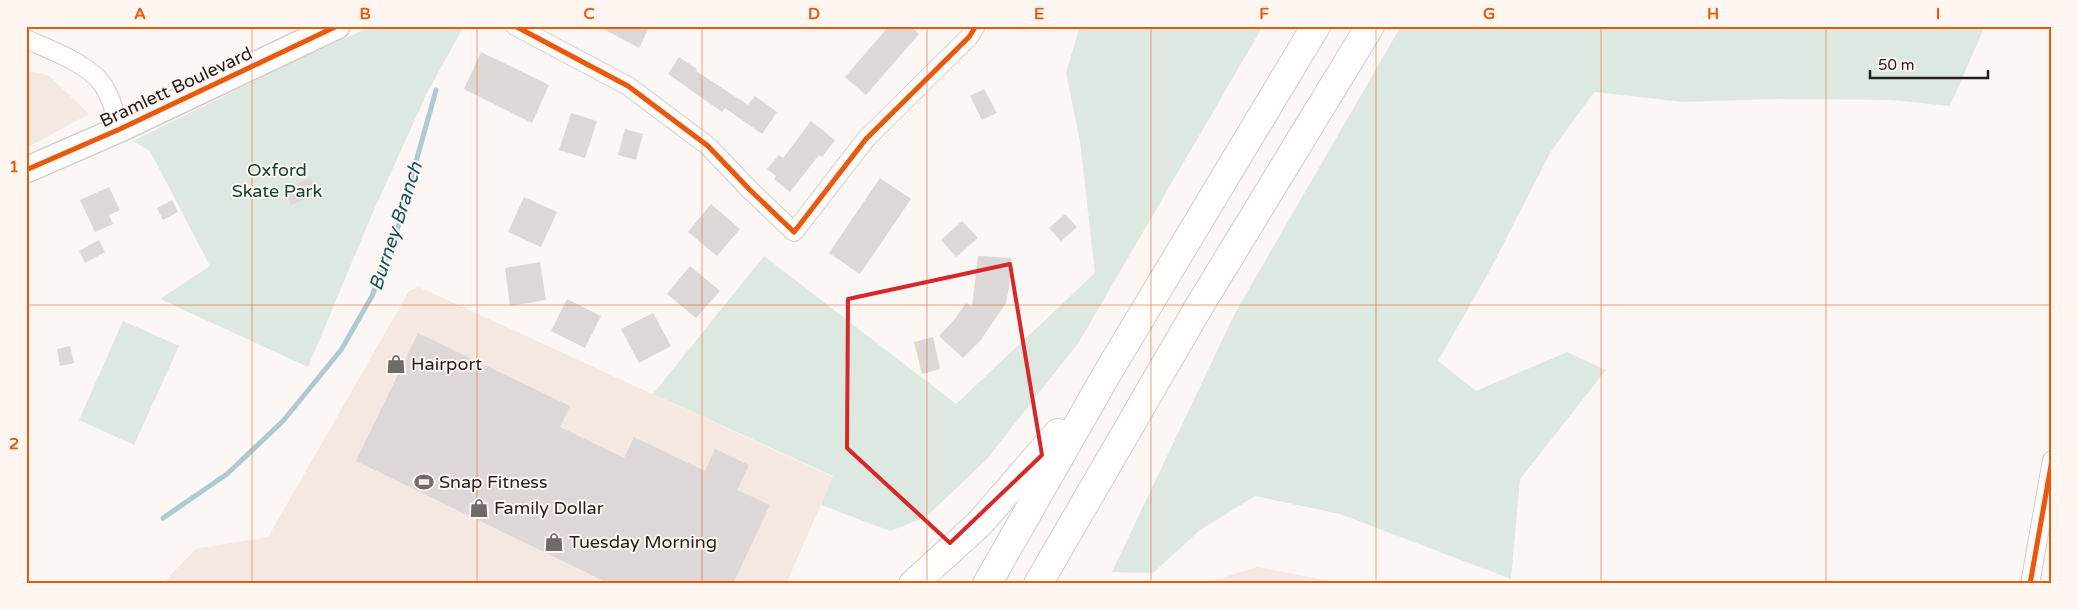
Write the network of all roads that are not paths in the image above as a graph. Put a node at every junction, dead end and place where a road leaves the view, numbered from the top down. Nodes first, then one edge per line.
1 (336, 26) edge
2 (516, 26) edge
3 (976, 26) edge
4 (1316, 26) edge
5 (1370, 26) edge
6 (26, 39) edge
7 (120, 129) junction
8 (26, 170) edge
9 (1108, 372) junction
10 (1112, 456) junction
11 (2052, 460) edge
12 (913, 584) edge
13 (987, 584) edge
14 (1038, 584) edge
15 (1060, 584) edge
16 (2030, 584) edge

1 - 7 street, Bramlett Boulevard
2 - 3 street
4 - 9 highway
5 - 10 highway
6 - 7 street
7 - 8 street, Bramlett Boulevard
9 - 12 highway
9 - 13 highway
10 - 14 highway
10 - 15 highway
11 - 16 street

